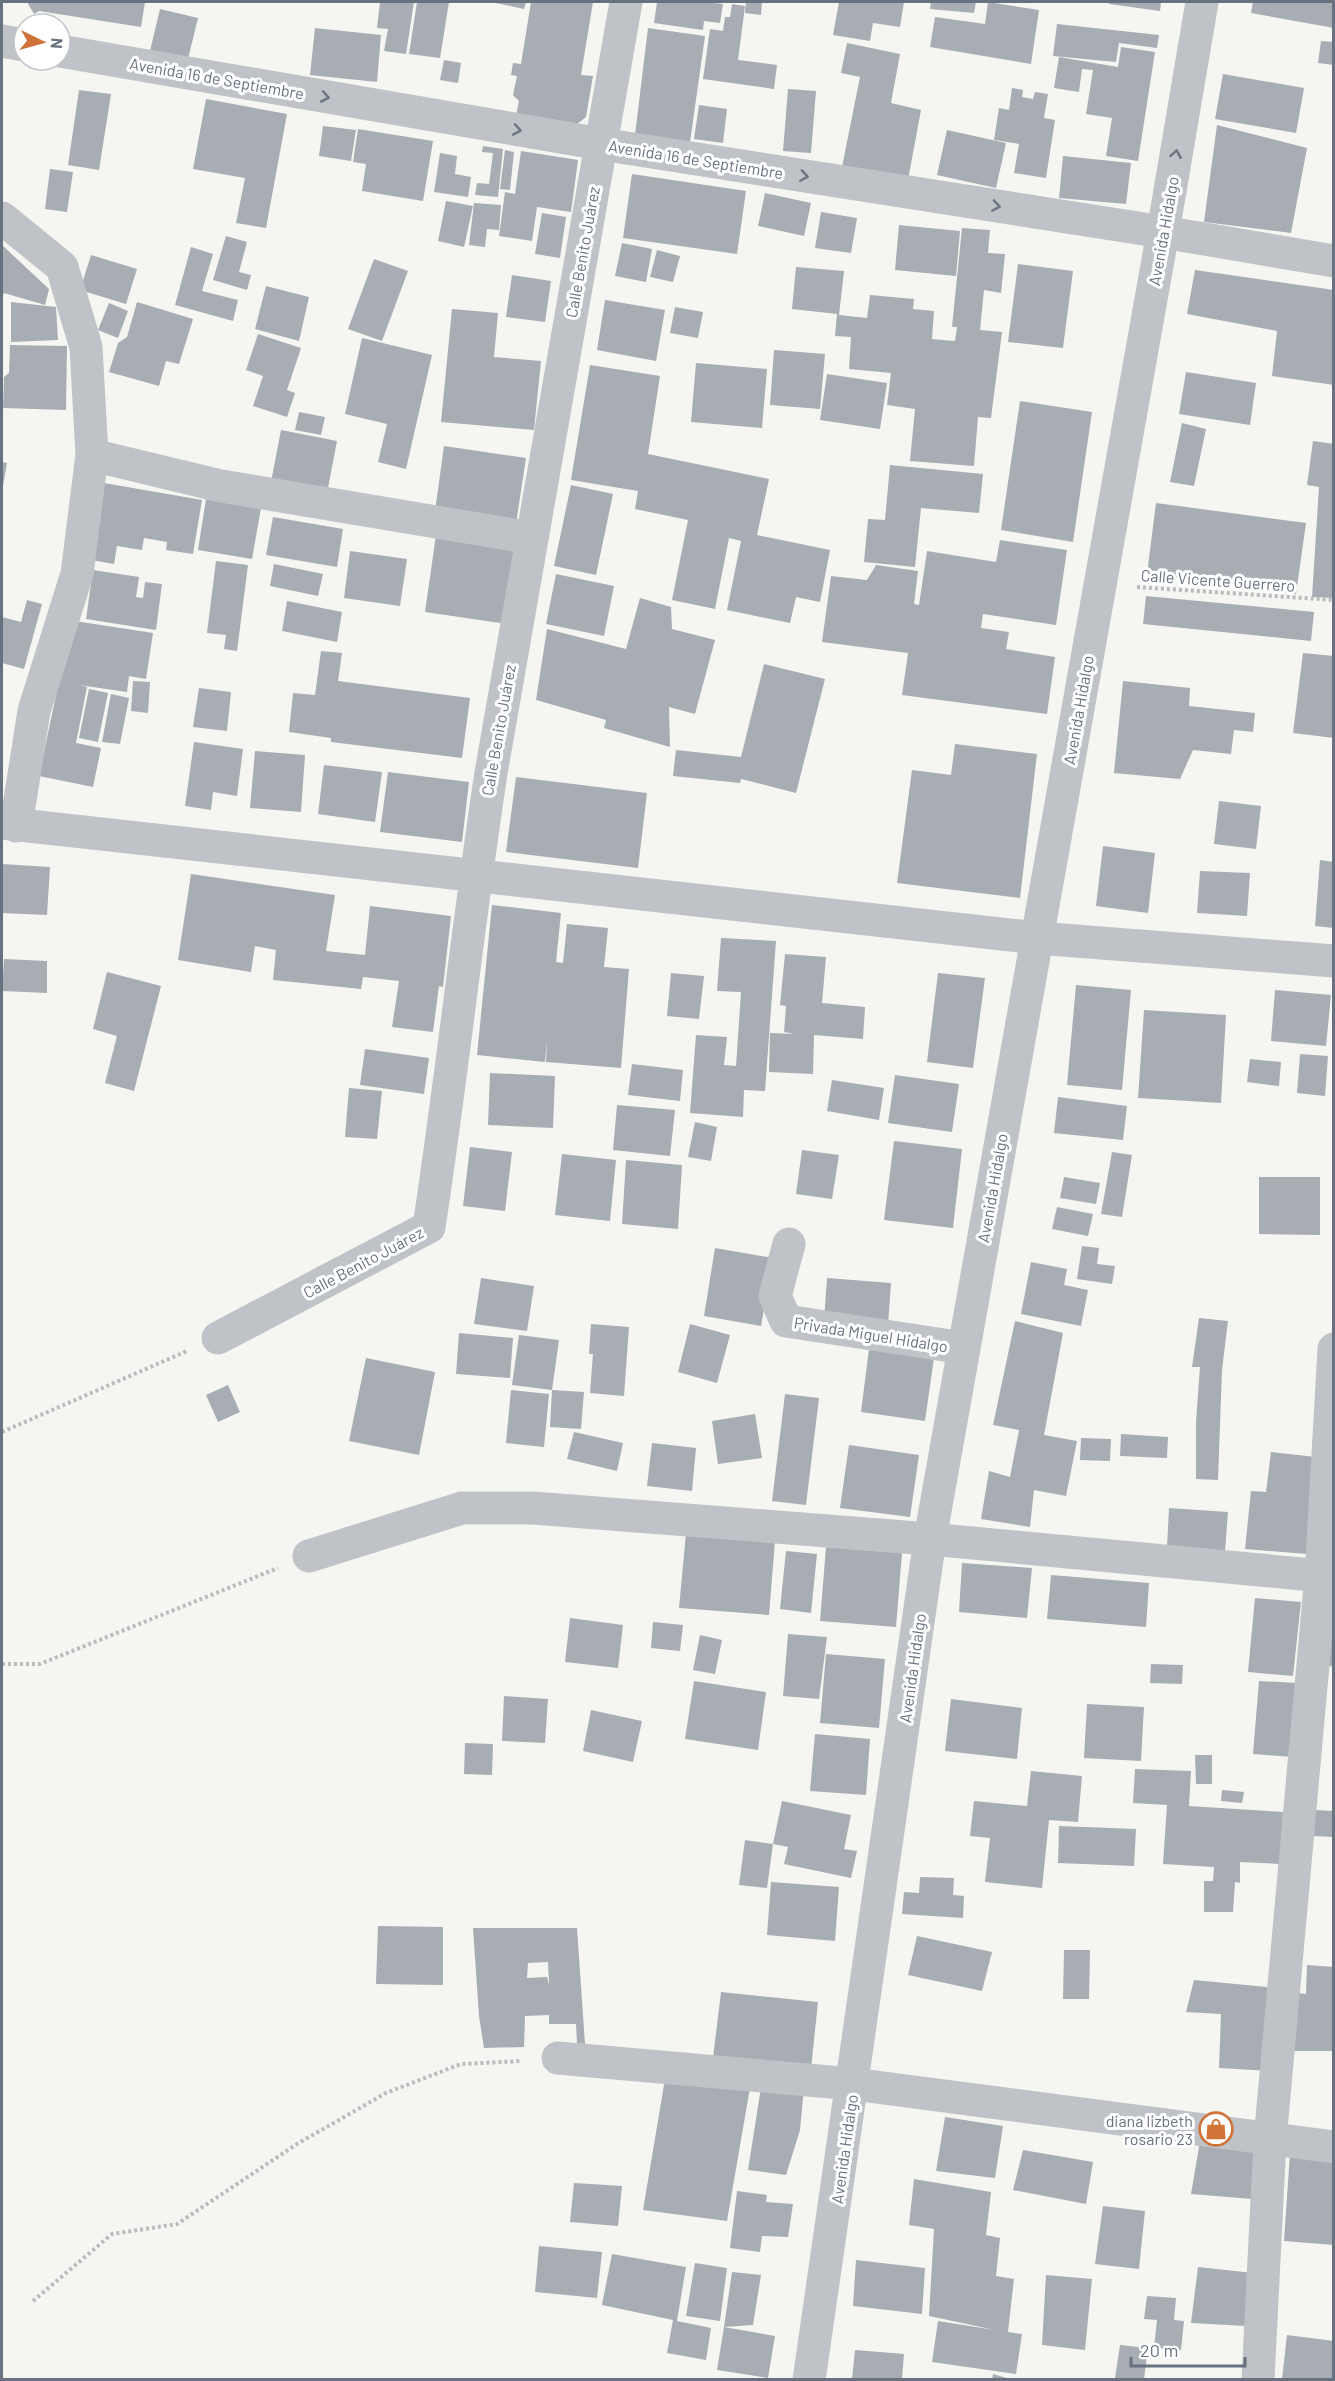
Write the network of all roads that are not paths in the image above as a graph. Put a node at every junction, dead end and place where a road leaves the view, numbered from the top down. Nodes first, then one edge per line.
1 (626, 2) edge
2 (1202, 2) edge
3 (72, 53) edge
4 (601, 144) junction
5 (2, 218) edge
6 (1163, 232) junction
7 (1334, 261) edge
8 (92, 455) junction
9 (532, 538) junction
10 (9, 824) edge
11 (475, 875) junction
12 (1037, 938) junction
13 (1334, 962) edge
14 (789, 1244) dead end
15 (218, 1338) road end
16 (964, 1348) junction
17 (1334, 1349) edge
18 (930, 1539) junction
19 (309, 1556) road end
20 (1327, 1576) edge
21 (558, 2058) road end
22 (853, 2084) junction
23 (1270, 2140) junction
24 (1334, 2147) edge
25 (809, 2379) edge
26 (1258, 2379) edge

1 - 4 street, Calle Benito Juárez
6 -> 2 street, Avenida Hidalgo
3 -> 4 street, Avenida 16 de Septiembre
4 -> 6 street, Avenida 16 de Septiembre
4 - 9 street, Calle Benito Juárez
5 - 8 street
6 - 7 street, Avenida 16 de Septiembre
6 - 12 street, Avenida Hidalgo
8 - 9 street
8 - 10 street
9 - 11 street, Calle Benito Juárez
10 - 11 street
11 - 12 street
11 - 15 street, Calle Benito Juárez
12 - 13 street
12 - 16 street, Avenida Hidalgo
14 - 16 street, Privada Miguel Hidalgo
16 - 18 street, Avenida Hidalgo
17 - 20 street
18 - 19 street
18 - 20 street
18 - 22 street, Avenida Hidalgo
20 - 23 street
21 - 22 street
22 - 23 street
22 - 25 street, Avenida Hidalgo
23 - 24 street
23 - 26 street

